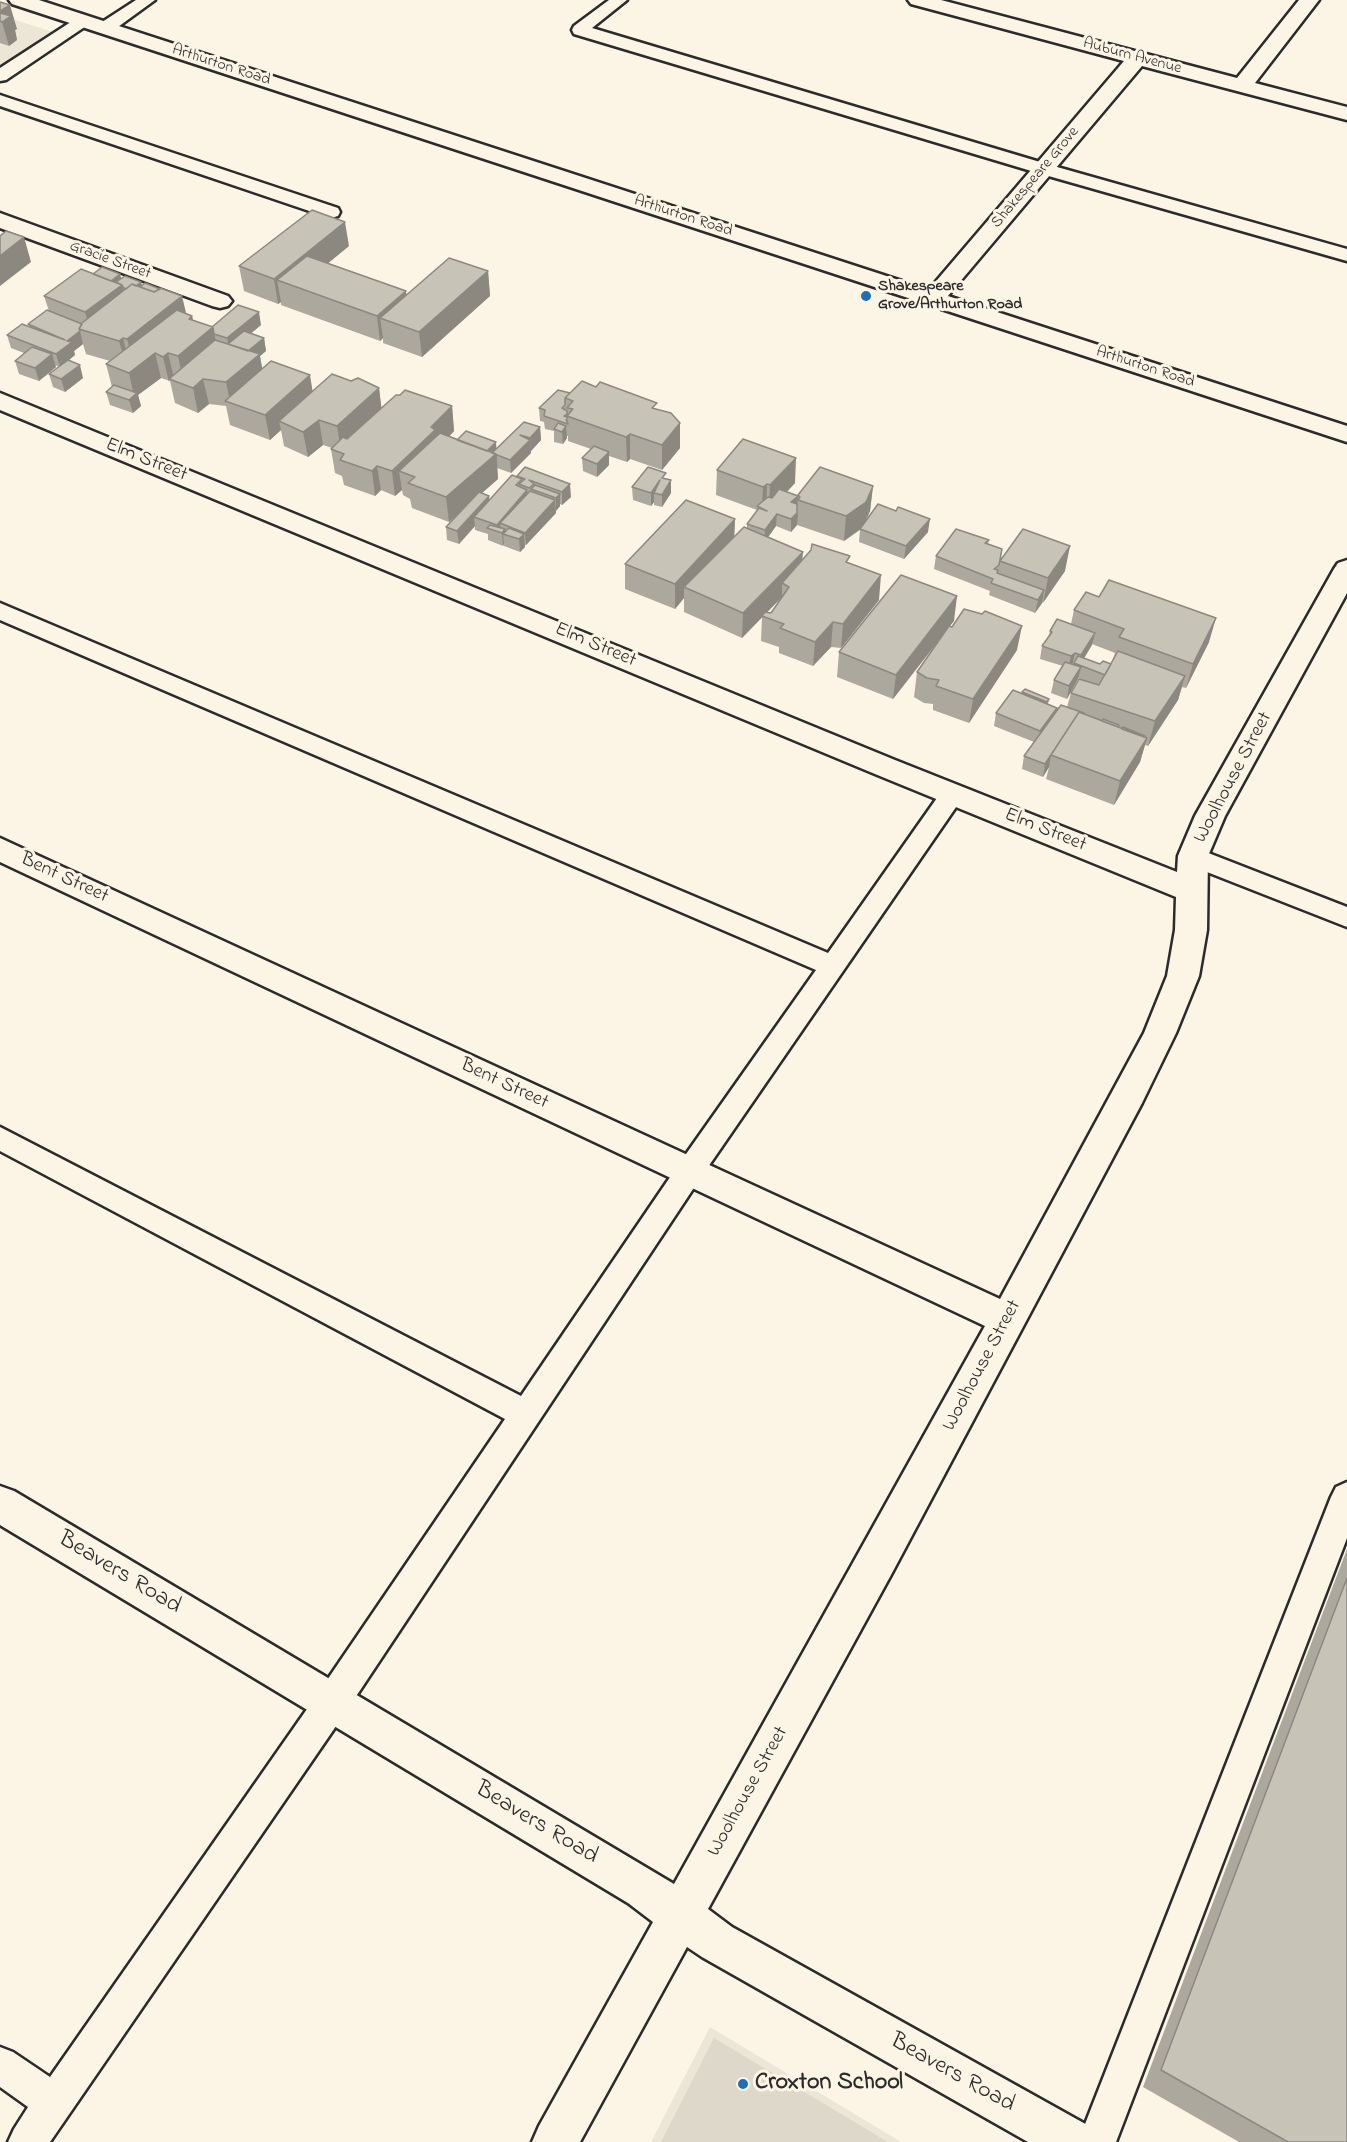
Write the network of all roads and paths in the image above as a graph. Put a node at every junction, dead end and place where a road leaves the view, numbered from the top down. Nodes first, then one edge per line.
1 (19, 0) edge
2 (147, 0) edge
3 (619, 0) edge
4 (918, 0) edge
5 (1309, 0) edge
6 (83, 21) junction
7 (105, 28) junction
8 (1138, 58) junction
9 (0, 76) edge
10 (1242, 86) junction
11 (0, 100) edge
12 (1347, 114) edge
13 (1044, 169) junction
14 (331, 212) dead end
15 (0, 220) edge
16 (1347, 255) edge
17 (934, 298) junction
18 (220, 301) dead end
19 (0, 401) edge
20 (1347, 434) edge
21 (1347, 569) edge
22 (0, 611) edge
23 (953, 794) junction
24 (0, 849) edge
25 (1193, 856) junction
26 (1191, 890) junction
27 (1347, 917) edge
28 (832, 966) junction
29 (0, 1138) edge
30 (688, 1172) junction
31 (1008, 1320) junction
32 (525, 1414) junction
33 (1347, 1497) edge
34 (0, 1504) edge
35 (333, 1701) junction
36 (682, 1915) junction
37 (0, 2065) edge
38 (54, 2103) junction
39 (27, 2142) edge
40 (555, 2142) edge
41 (1073, 2142) edge
42 (1097, 2142) edge

1 - 6 street, Arthurton Road
2 - 7 lane
3 - 13 lane
4 - 8 street, Auburn Avenue
5 - 10 street
6 - 7 street, Arthurton Road
6 - 9 lane
7 - 17 street, Arthurton Road
8 - 10 street, Auburn Avenue
8 - 13 street, Shakespeare Grove
10 - 12 street, Auburn Avenue
11 - 14 lane
13 - 16 lane
13 - 17 street, Shakespeare Grove
15 - 18 street, Gracie Street
17 - 20 street, Arthurton Road
19 - 23 street, Elm Street
21 - 25 street, Woolhouse Street
22 - 28 lane
23 - 26 street, Elm Street
23 - 28 lane
24 - 30 street, Bent Street
25 - 26 street, Woolhouse Street
25 - 27 lane
26 - 31 street, Woolhouse Street
28 - 30 lane
29 - 32 lane
30 - 31 street, Bent Street
30 - 32 lane
31 - 36 street, Woolhouse Street
32 - 35 lane
33 - 42 lane
34 - 35 street, Beavers Road
35 - 36 street, Beavers Road
35 - 38 lane
36 - 40 street, Woolhouse Street
36 - 41 street, Beavers Road
37 - 38 lane
38 - 39 lane

